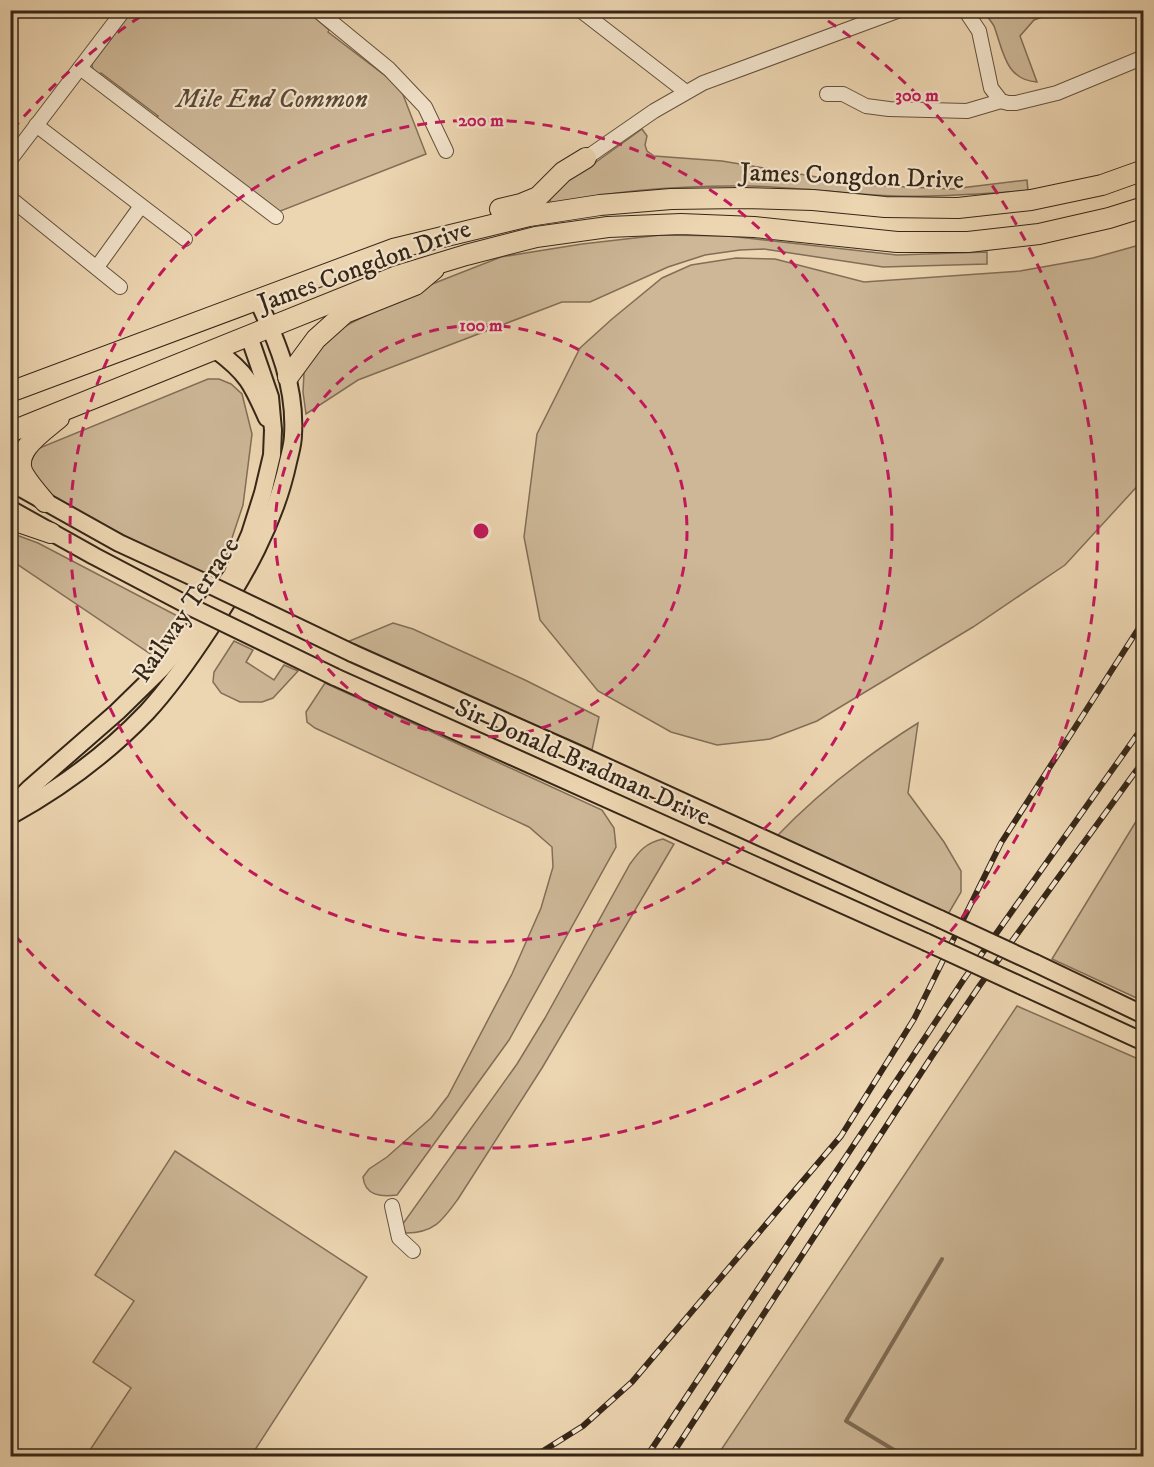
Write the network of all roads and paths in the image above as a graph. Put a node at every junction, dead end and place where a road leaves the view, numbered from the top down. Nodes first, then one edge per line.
1 (124, 10) edge
2 (317, 10) edge
3 (580, 10) edge
4 (900, 10) edge
5 (965, 10) edge
6 (1143, 57) edge
7 (80, 68) junction
8 (686, 92) junction
9 (826, 94) dead end
10 (1001, 101) junction
11 (36, 125) junction
12 (446, 151) dead end
13 (586, 158) joint
14 (10, 160) edge
15 (1143, 170) edge
16 (12, 201) edge
17 (141, 206) junction
18 (1143, 207) edge
19 (276, 217) dead end
20 (185, 239) dead end
21 (419, 242) junction
22 (440, 263) junction
23 (97, 267) junction
24 (120, 287) dead end
25 (249, 304) junction
26 (271, 327) junction
27 (249, 336) junction
28 (216, 350) junction
29 (288, 377) junction
30 (10, 392) edge
31 (70, 408) junction
32 (273, 430) junction
33 (10, 432) edge
34 (10, 482) edge
35 (45, 502) junction
36 (10, 509) edge
37 (10, 519) edge
38 (51, 533) junction
39 (10, 808) edge
40 (10, 816) edge
41 (1143, 1015) edge
42 (1143, 1042) edge
43 (392, 1206) dead end
44 (413, 1251) dead end

1 - 7 street
2 - 12 street
3 - 8 street
4 - 8 street
5 - 10 street
6 - 10 street
7 - 11 street
7 - 19 street
8 - 13 street
9 - 10 street
11 - 14 street
11 - 17 street
13 - 21 highway
15 - 21 highway, James Congdon Drive
16 - 23 street
17 - 20 street
17 - 23 street
18 - 22 highway, James Congdon Drive
21 - 25 highway, James Congdon Drive
22 - 26 highway, James Congdon Drive
22 - 29 highway
23 - 24 street
25 - 26 main road, Railway Terrace
25 - 27 highway
25 - 30 highway, James Congdon Drive
26 - 27 highway, James Congdon Drive
26 - 29 main road, Railway Terrace
27 - 28 highway, James Congdon Drive
27 - 32 main road, Railway Terrace
28 - 31 highway, James Congdon Drive
28 - 32 main road
29 - 40 main road, Railway Terrace
31 - 33 highway, James Congdon Drive
31 - 35 highway
32 - 39 main road, Railway Terrace
34 - 35 main road, Sir Donald Bradman Drive
35 - 41 main road, Sir Donald Bradman Drive, bridge
36 - 38 main road, Sir Donald Bradman Drive
37 - 38 highway
38 - 42 main road, Sir Donald Bradman Drive, bridge
43 - 44 street

